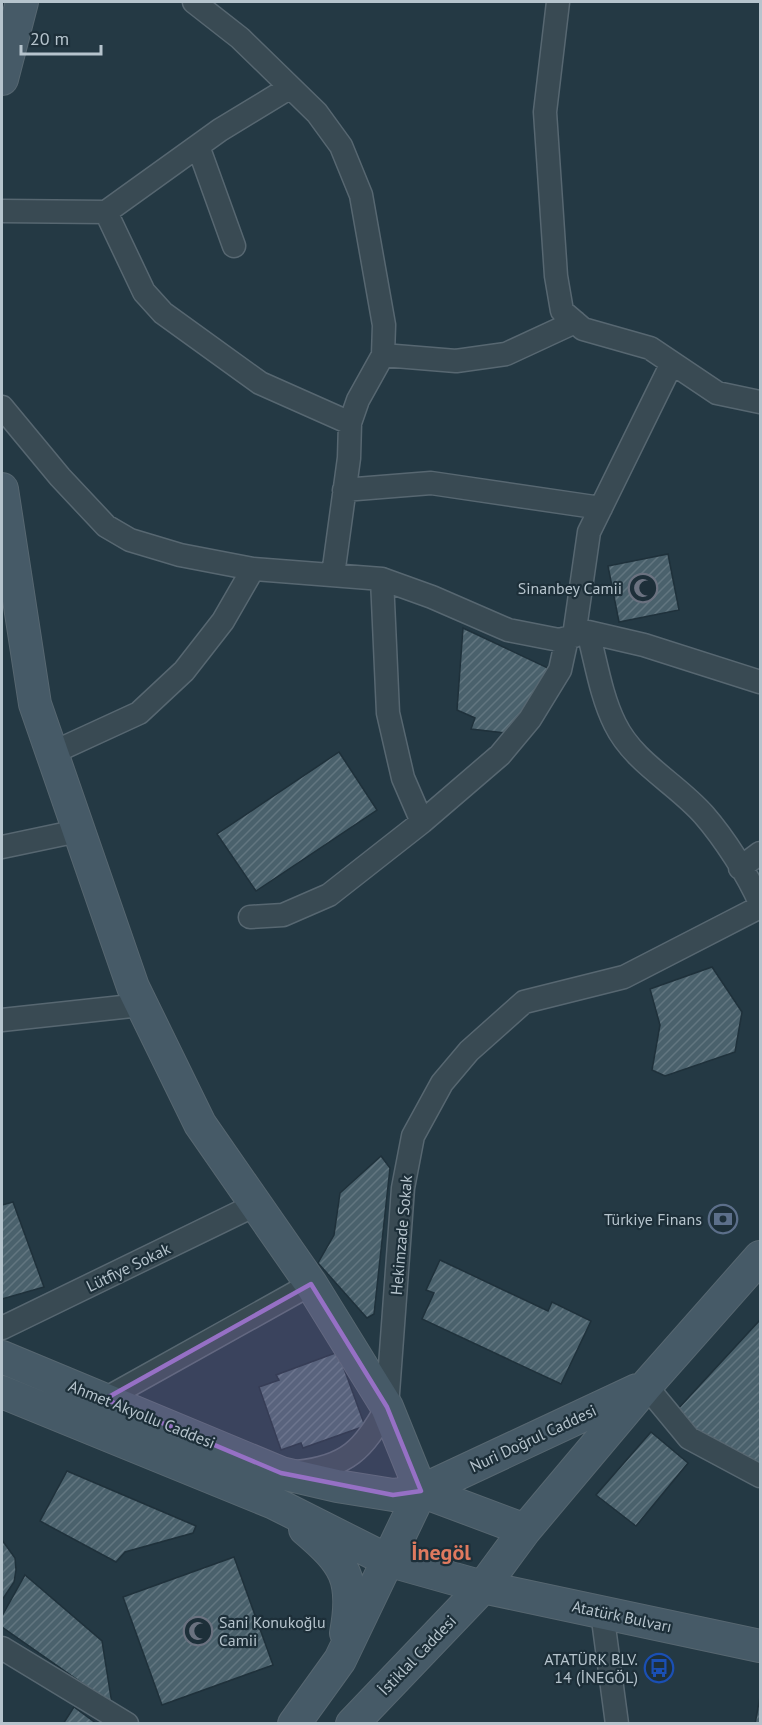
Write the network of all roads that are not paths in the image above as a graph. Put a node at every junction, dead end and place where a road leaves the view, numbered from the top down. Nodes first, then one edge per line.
1 (194, 2) edge
2 (558, 2) edge
3 (14, 5) edge
4 (2, 79) edge
5 (289, 88) junction
6 (198, 146) junction
7 (2, 211) edge
8 (106, 212) junction
9 (234, 246) dead end
10 (575, 322) junction
11 (383, 355) junction
12 (672, 363) junction
13 (760, 402) edge
14 (2, 407) edge
15 (350, 423) junction
16 (344, 489) junction
17 (3, 507) edge
18 (601, 508) junction
19 (253, 569) junction
20 (333, 575) junction
21 (382, 579) junction
22 (576, 635) junction
23 (760, 682) edge
24 (52, 753) junction
25 (422, 822) junction
26 (78, 831) junction
27 (2, 847) edge
28 (760, 853) edge
29 (740, 868) junction
30 (760, 905) edge
31 (250, 917) dead end
32 (141, 1005) junction
33 (2, 1020) edge
34 (255, 1205) junction
35 (760, 1257) edge
36 (311, 1284) junction
37 (2, 1328) edge
38 (2, 1357) edge
39 (646, 1386) junction
40 (2, 1392) edge
41 (105, 1399) junction
42 (387, 1407) junction
43 (282, 1473) junction
44 (760, 1476) edge
45 (421, 1491) junction
46 (274, 1503) junction
47 (525, 1530) junction
48 (387, 1560) junction
49 (483, 1587) junction
50 (602, 1612) junction
51 (760, 1643) edge
52 (2, 1648) edge
53 (340, 1660) junction
54 (127, 1724) edge
55 (294, 1724) edge
56 (352, 1724) edge
57 (616, 1724) edge

1 - 5 street
2 - 10 street
3 - 4 main road
5 - 6 street
5 - 11 street
6 - 8 street
6 - 9 street
7 - 8 street
8 - 15 street
10 - 11 street
10 - 12 street
11 - 15 street
12 - 13 street
12 - 18 street
14 - 19 street
15 - 16 street
16 - 18 street
16 - 20 street
17 - 24 main road
18 - 22 street
19 - 20 street
19 - 24 street
20 - 21 street
21 - 22 street
21 - 25 street
22 - 23 street
22 - 25 street
22 - 29 street
24 - 26 main road
25 - 31 street
26 - 27 street
26 - 32 main road
28 - 29 street
29 - 30 street
30 - 42 street, Hekimzade Sokak
32 - 33 street
32 - 34 main road
34 - 36 main road
34 - 37 street, Lütfiye Sokak
35 - 39 main road, Nuri Doğrul Caddesi
36 - 41 street
36 - 42 main road
38 - 41 main road, Ahmet Akyollu Caddesi
39 - 44 street
39 - 45 main road, Nuri Doğrul Caddesi
39 - 47 main road, Nuri Doğrul Caddesi
40 - 46 main road, Ahmet Akyollu Caddesi
41 - 43 main road, Ahmet Akyollu Caddesi
42 - 43 street
42 - 45 main road
43 - 45 main road, Ahmet Akyollu Caddesi
45 - 47 main road
45 - 48 main road
46 - 48 main road, Atatürk Bulvarı
46 - 53 main road
47 - 49 main road, Nuri Doğrul Caddesi
48 - 49 main road, Atatürk Bulvarı
48 - 53 main road
49 - 50 main road, Atatürk Bulvarı
49 - 56 main road, İstiklal Caddesi
50 - 51 main road, Atatürk Bulvarı
50 - 57 street
52 - 54 street
53 - 55 main road

